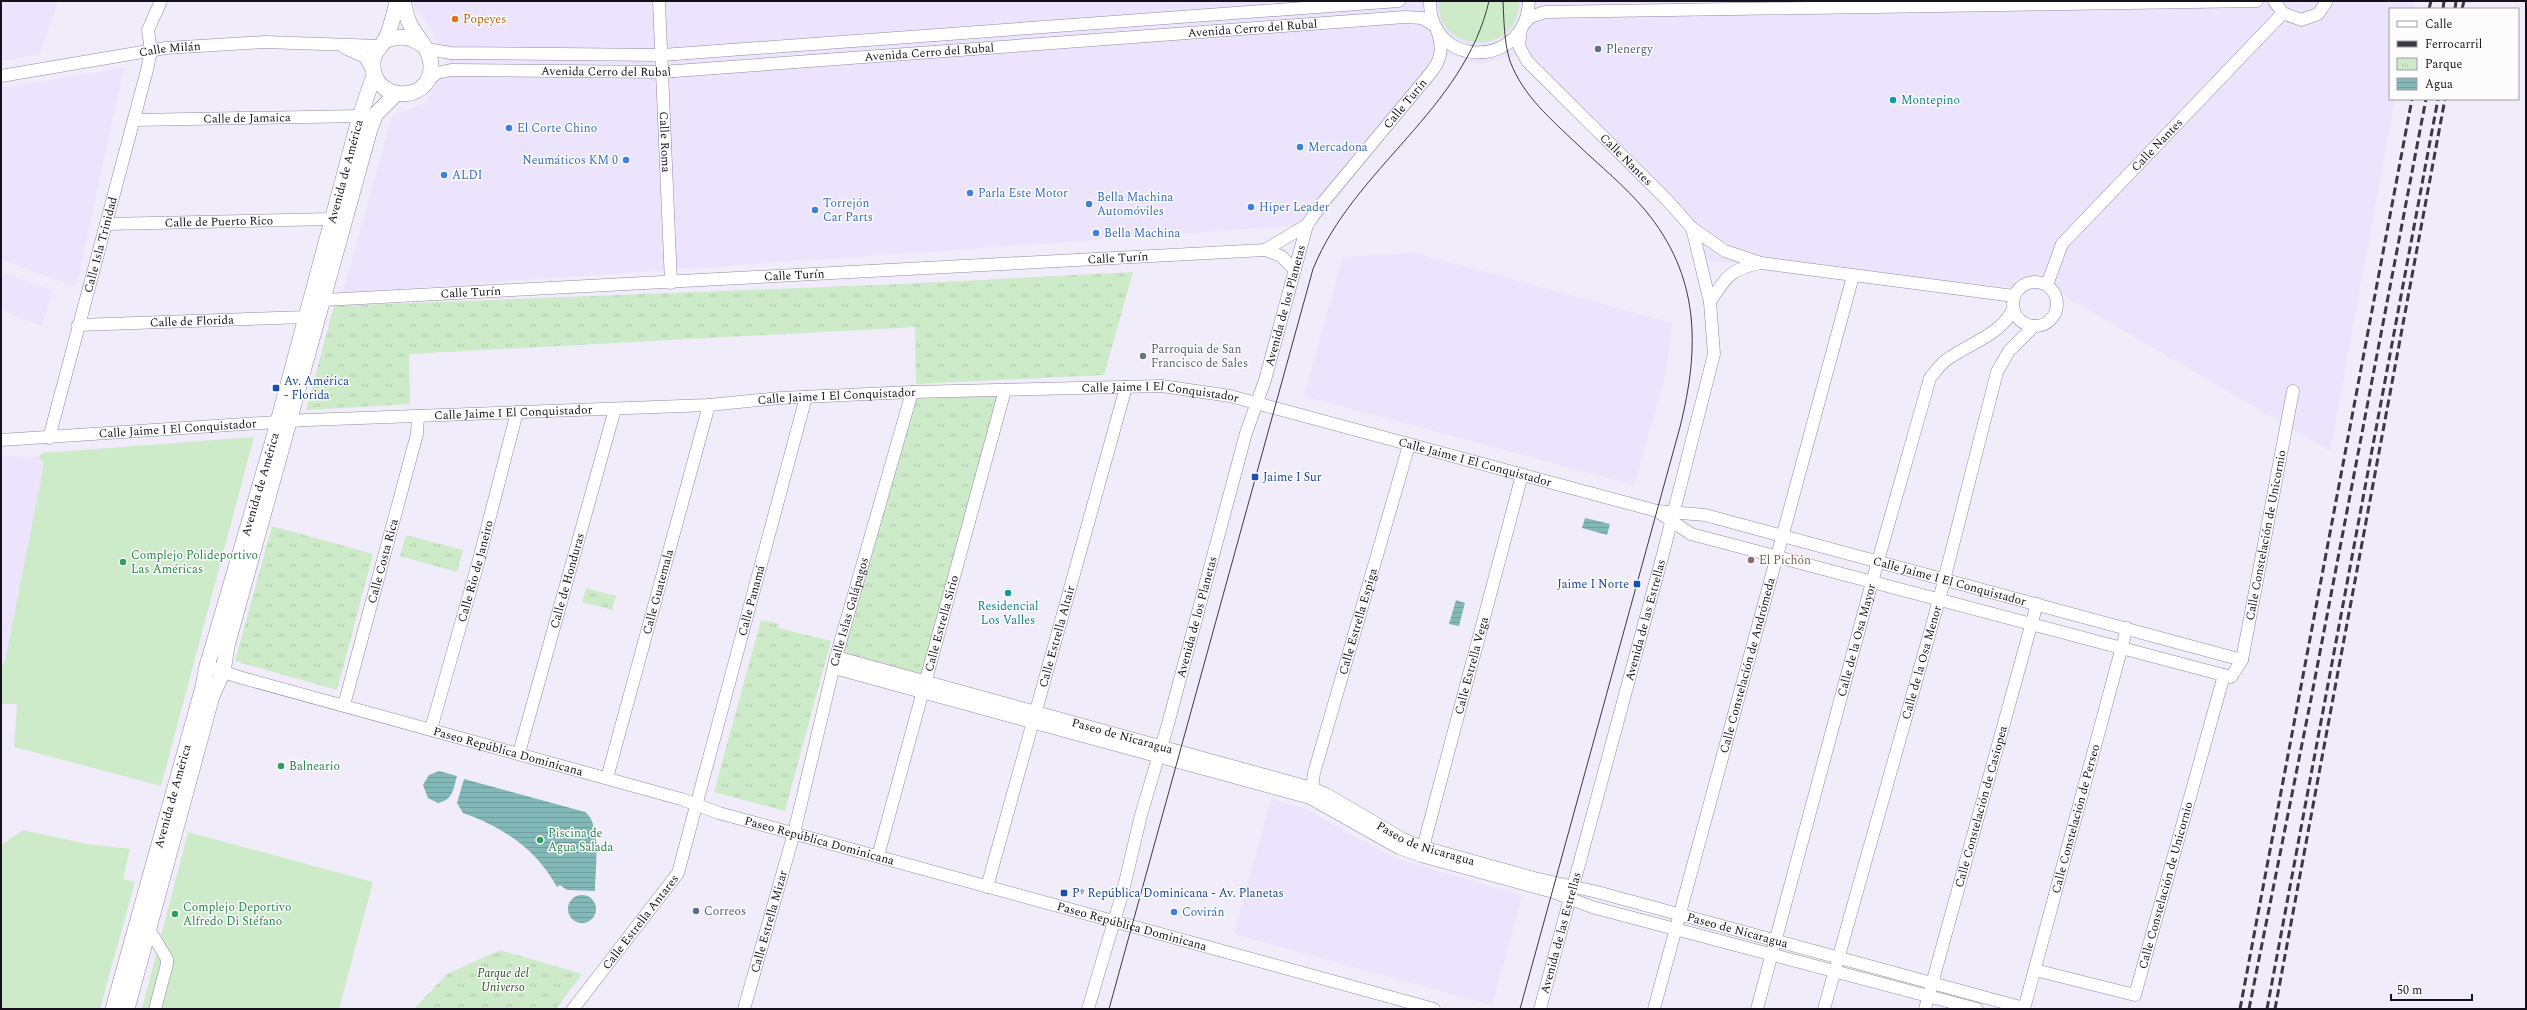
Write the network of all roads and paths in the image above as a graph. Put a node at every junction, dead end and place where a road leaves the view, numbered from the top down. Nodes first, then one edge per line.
1 (160, 1) edge
2 (397, 1) edge
3 (403, 1) edge
4 (658, 1) edge
5 (1399, 1) edge
6 (1430, 1) edge
7 (1529, 1) edge
8 (2257, 1) edge
9 (2274, 1) edge
10 (2327, 1) edge
11 (2283, 14) junction
12 (1523, 26) junction
13 (1436, 28) junction
14 (382, 44) junction
15 (341, 46) junction
16 (424, 47) junction
17 (151, 51) junction
18 (662, 54) junction
19 (662, 72) junction
20 (374, 74) junction
21 (1, 76) edge
22 (424, 84) junction
23 (396, 94) junction
24 (360, 116) junction
25 (134, 120) junction
26 (331, 219) junction
27 (106, 224) junction
28 (1307, 226) junction
29 (1692, 228) junction
30 (1265, 250) junction
31 (1761, 262) junction
32 (1295, 270) junction
33 (1853, 276) junction
34 (671, 283) junction
35 (2047, 285) junction
36 (2014, 296) junction
37 (324, 300) junction
38 (1710, 302) junction
39 (2013, 310) junction
40 (307, 317) junction
41 (78, 325) junction
42 (2034, 326) junction
43 (1126, 387) junction
44 (1005, 390) junction
45 (2293, 391) dead end
46 (912, 392) junction
47 (806, 397) junction
48 (1258, 403) junction
49 (708, 405) junction
50 (615, 409) junction
51 (517, 412) junction
52 (418, 416) junction
53 (284, 422) junction
54 (49, 438) junction
55 (1, 440) edge
56 (1409, 445) junction
57 (1522, 475) junction
58 (1673, 516) junction
59 (1783, 535) junction
60 (1778, 557) junction
61 (1878, 562) junction
62 (1944, 578) junction
63 (1872, 582) junction
64 (1939, 600) junction
65 (2037, 604) junction
66 (2032, 624) junction
67 (2127, 628) junction
68 (2122, 648) junction
69 (2242, 660) junction
70 (835, 663) junction
71 (207, 666) junction
72 (223, 672) junction
73 (2228, 676) junction
74 (924, 686) junction
75 (344, 705) junction
76 (1034, 717) junction
77 (431, 729) junction
78 (1159, 752) junction
79 (519, 753) junction
80 (607, 778) junction
81 (1311, 793) junction
82 (695, 804) junction
83 (794, 833) junction
84 (1422, 852) junction
85 (878, 856) junction
86 (987, 887) junction
87 (1572, 893) junction
88 (1679, 914) junction
89 (1112, 921) junction
90 (149, 929) junction
91 (1676, 929) junction
92 (1775, 941) junction
93 (1772, 955) junction
94 (1838, 957) junction
95 (2035, 970) junction
96 (1833, 972) junction
97 (1933, 984) junction
98 (1929, 996) junction
99 (113, 1009) edge
100 (127, 1009) edge
101 (155, 1009) edge
102 (573, 1009) edge
103 (744, 1009) edge
104 (1088, 1009) edge
105 (1434, 1009) edge
106 (1540, 1009) edge
107 (1654, 1009) edge
108 (1757, 1009) edge
109 (1824, 1009) edge
110 (1925, 1009) edge
111 (1977, 1009) edge
112 (2024, 1009) edge

1 - 17 street
2 - 14 main road
3 - 16 main road
4 - 18 street, Calle Roma
5 - 18 street, Avenida Cerro del Rubal
6 - 13 street, Calle Turín
7 - 12 street, Calle Nantes
8 - 12 street
9 - 11 street
10 - 11 street
11 - 35 street, Calle Nantes
12 - 13 street
12 - 29 street, Calle Nantes
13 - 19 street, Avenida Cerro del Rubal
13 - 28 street, Calle Turín
14 - 15 street, Calle Milán
14 - 16 main road
14 - 20 main road
15 - 17 street, Calle Milán
15 - 20 street
16 - 18 street, Avenida Cerro del Rubal
16 - 22 main road
17 - 21 street, Calle Milán
17 - 25 street, Calle Isla Trinidad
18 - 19 street, Calle Roma
19 - 22 street, Avenida Cerro del Rubal
19 - 34 street, Calle Roma
20 - 23 main road
20 - 24 main road, Avenida de América
22 - 23 main road
23 - 37 main road, Avenida de América
24 - 25 street, Calle de Jamaica
24 - 26 main road, Avenida de América
25 - 27 street, Calle Isla Trinidad
26 - 27 street, Calle de Puerto Rico
26 - 40 main road, Avenida de América
27 - 41 street, Calle Isla Trinidad
28 - 30 street, Calle Turín
28 - 32 street, Avenida de los Planetas
29 - 31 street, Calle Nantes
29 - 38 street, Avenida de las Estrellas
30 - 32 street, Calle Turín
30 - 34 street, Calle Turín
31 - 33 street, Calle Nantes
31 - 38 street, Calle Nantes
32 - 48 street, Avenida de los Planetas
33 - 36 street, Calle Nantes
33 - 59 street, Calle Constelación de Andrómeda
34 - 37 street, Calle Turín
35 - 36 street
35 - 42 street
36 - 39 street
37 - 53 main road, Avenida de América
38 - 58 street, Avenida de las Estrellas
39 - 42 street
39 - 61 street, Calle de la Osa Mayor
40 - 41 street, Calle de Florida
40 - 53 main road, Avenida de América
41 - 54 street, Calle Isla Trinidad
42 - 62 street, Calle de la Osa Menor
43 - 44 street, Calle Jaime I El Conquistador
43 - 48 street, Calle Jaime I El Conquistador
43 - 76 street, Calle Estrella Altair
44 - 46 street, Calle Jaime I El Conquistador
44 - 74 street, Calle Estrella Sirio
45 - 69 street, Calle Constelación de Unicornio
46 - 47 street, Calle Jaime I El Conquistador
46 - 70 street, Calle Islas Galápagos
47 - 49 street, Calle Jaime I El Conquistador
47 - 82 street, Calle Panamá
48 - 56 street, Calle Jaime I El Conquistador
48 - 78 street, Avenida de los Planetas
49 - 50 street, Calle Jaime I El Conquistador
49 - 80 street, Calle Guatemala
50 - 51 street, Calle Jaime I El Conquistador
50 - 79 street, Calle de Honduras
51 - 52 street, Calle Jaime I El Conquistador
51 - 77 street, Calle Río de Janeiro
52 - 53 street, Calle Jaime I El Conquistador
52 - 75 street, Calle Costa Rica
53 - 54 street, Calle Jaime I El Conquistador
53 - 71 main road, Avenida de América
53 - 72 main road, Avenida de América
54 - 55 street, Calle Jaime I El Conquistador
56 - 57 street, Calle Jaime I El Conquistador
56 - 81 street, Calle Estrella Espiga
57 - 58 street, Calle Jaime I El Conquistador
57 - 84 street, Calle Estrella Vega
58 - 59 street, Calle Jaime I El Conquistador
58 - 60 street, Calle Jaime I El Conquistador
58 - 87 street, Avenida de las Estrellas
59 - 60 street, Calle Constelación de Andrómeda
59 - 61 street, Calle Jaime I El Conquistador
60 - 63 street, Calle Jaime I El Conquistador
60 - 88 street, Calle Constelación de Andrómeda
61 - 62 street, Calle Jaime I El Conquistador
61 - 63 street, Calle de la Osa Mayor
62 - 64 street, Calle de la Osa Menor
62 - 65 street, Calle Jaime I El Conquistador
63 - 64 street, Calle Jaime I El Conquistador
63 - 92 street, Calle de la Osa Mayor
64 - 66 street, Calle Jaime I El Conquistador
64 - 94 street, Calle de la Osa Menor
65 - 66 street, Calle Constelación de Casiopea
65 - 67 street, Calle Jaime I El Conquistador
66 - 68 street, Calle Jaime I El Conquistador
66 - 97 street, Calle Constelación de Casiopea
67 - 68 street, Calle Constelación de Perseo
67 - 69 street, Calle Jaime I El Conquistador
68 - 73 street, Calle Jaime I El Conquistador
68 - 95 street, Calle Constelación de Perseo
69 - 73 street, Calle Constelación de Unicornio
70 - 74 street, Paseo de Nicaragua
70 - 83 street, Calle Islas Galápagos
71 - 72 street, Paseo República Dominicana
71 - 99 main road, Avenida de América
72 - 75 street, Paseo República Dominicana
72 - 90 main road, Avenida de América
73 - 95 street, Calle Constelación de Unicornio
74 - 76 street, Paseo de Nicaragua
74 - 85 street, Calle Estrella Sirio
75 - 77 street, Paseo República Dominicana
76 - 78 street, Paseo de Nicaragua
76 - 86 street, Calle Estrella Altair
77 - 79 street, Paseo República Dominicana
78 - 81 street, Paseo de Nicaragua
78 - 89 street, Avenida de los Planetas
79 - 80 street, Paseo República Dominicana
80 - 82 street, Paseo República Dominicana
81 - 84 street, Paseo de Nicaragua
82 - 83 street, Paseo República Dominicana
82 - 102 street, Calle Estrella Antares
83 - 85 street, Paseo República Dominicana
83 - 103 street, Calle Estrella Mizar
84 - 87 street, Paseo de Nicaragua
85 - 86 street, Paseo República Dominicana
86 - 89 street, Paseo República Dominicana
87 - 88 street, Paseo de Nicaragua
87 - 91 street, Paseo de Nicaragua
87 - 106 street, Avenida de las Estrellas
88 - 91 street, Calle Constelación de Andrómeda
88 - 92 street, Paseo de Nicaragua
89 - 104 street, Avenida de los Planetas
89 - 105 street, Paseo República Dominicana
90 - 100 main road, Avenida de América
90 - 101 street
91 - 93 street, Paseo de Nicaragua
91 - 107 street, Calle Constelación de Andrómeda
92 - 93 street, Calle de la Osa Mayor
92 - 94 street, Paseo de Nicaragua
93 - 96 street, Paseo de Nicaragua
93 - 108 street, Calle de la Osa Mayor
94 - 96 street, Calle de la Osa Menor
94 - 97 street, Paseo de Nicaragua
95 - 112 street, Calle Constelación de Perseo
96 - 98 street, Paseo de Nicaragua
96 - 109 street, Calle de la Osa Menor
97 - 98 street, Calle Constelación de Casiopea
97 - 112 street, Paseo de Nicaragua
98 - 110 street, Calle Constelación de Casiopea
98 - 111 street, Paseo de Nicaragua

